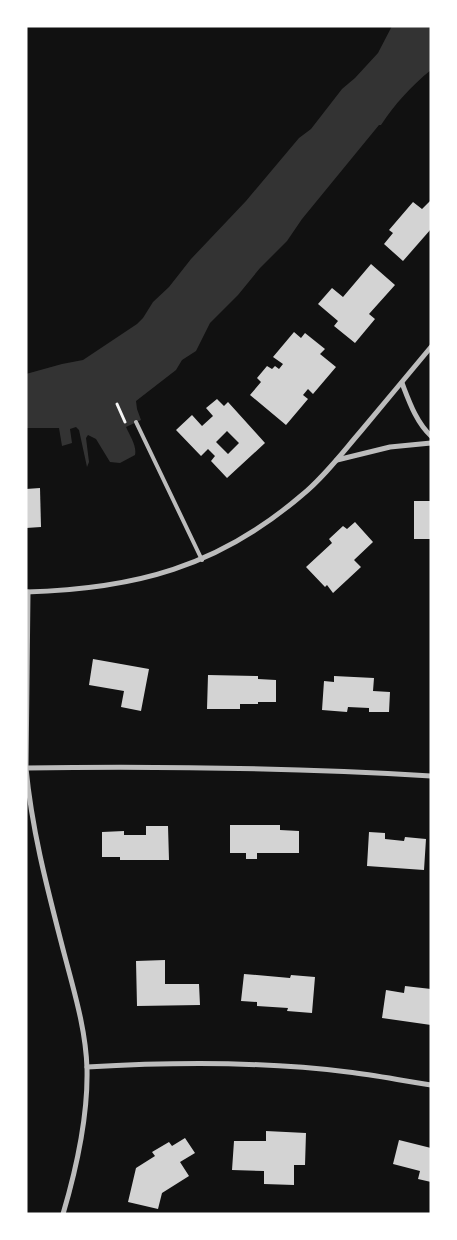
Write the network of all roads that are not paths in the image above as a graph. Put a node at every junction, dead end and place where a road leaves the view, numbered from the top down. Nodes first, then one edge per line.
1 (431, 347) edge
2 (402, 383) junction
3 (136, 422) dead end
4 (431, 436) edge
5 (431, 443) edge
6 (337, 460) junction
7 (202, 560) junction
8 (27, 592) edge
9 (26, 768) edge
10 (431, 776) edge
11 (87, 1068) junction
12 (431, 1085) edge
13 (62, 1214) edge

1 - 2 street
2 - 4 street
2 - 6 street
3 - 7 lane
5 - 6 street
6 - 7 street
7 - 8 street
8 - 9 street
9 - 10 street
9 - 11 street
11 - 12 street
11 - 13 street

